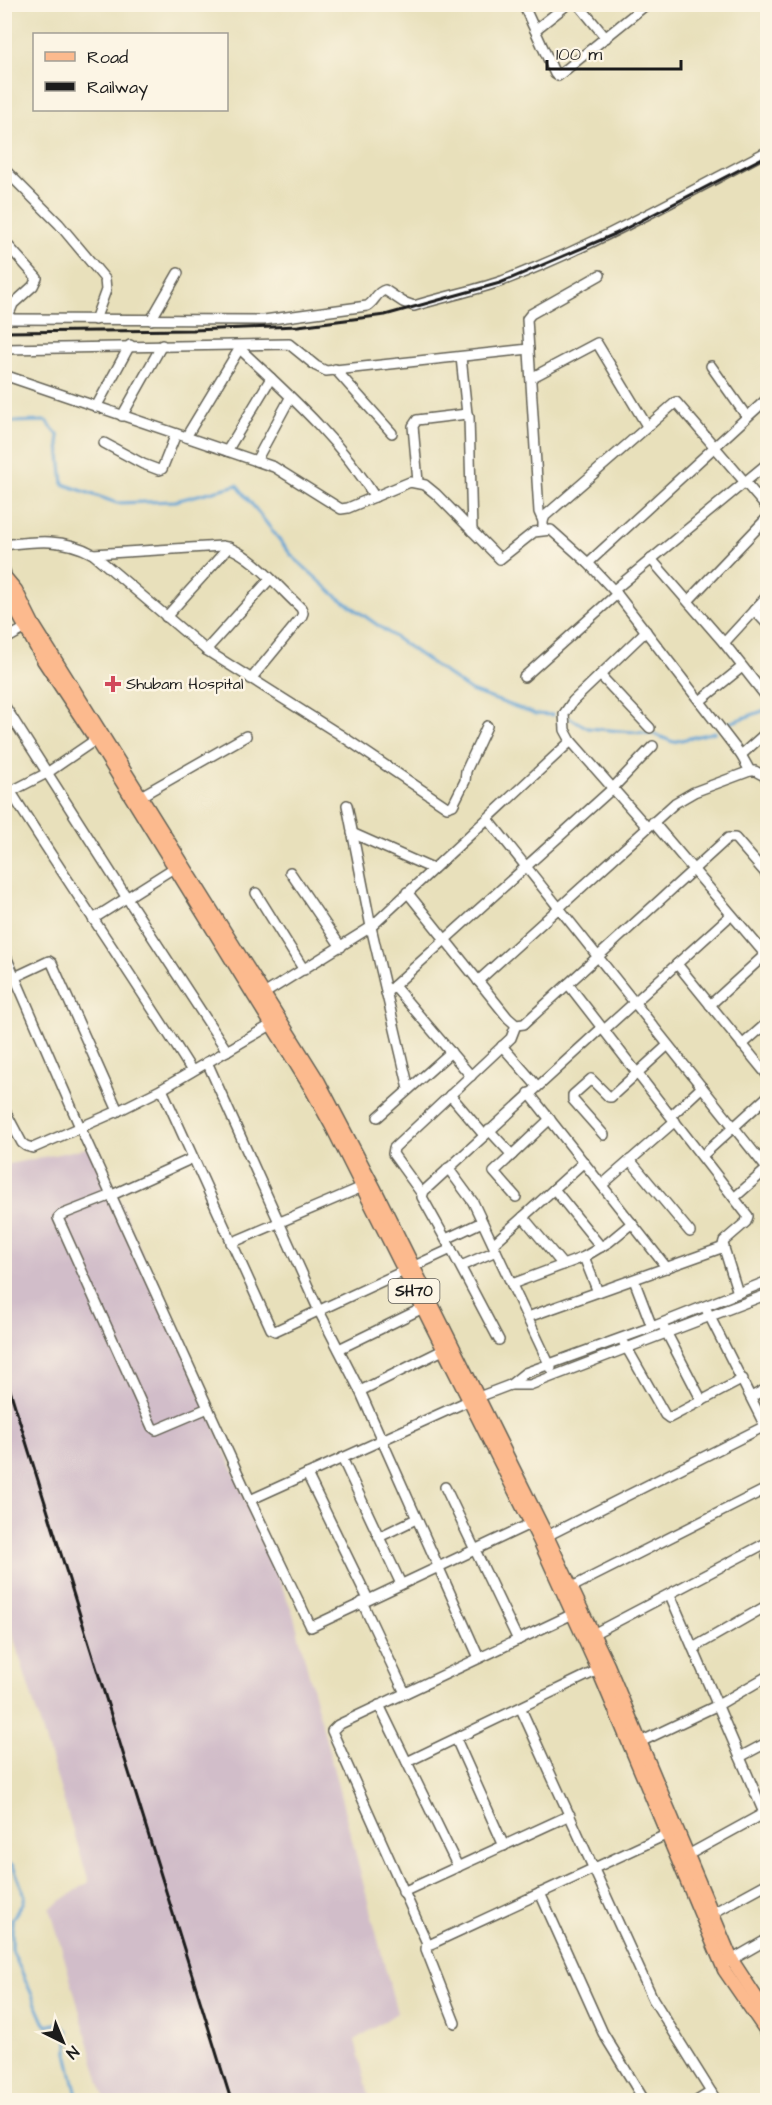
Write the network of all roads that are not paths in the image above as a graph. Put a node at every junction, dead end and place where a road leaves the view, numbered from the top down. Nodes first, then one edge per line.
1 (523, 4) edge
2 (568, 4) edge
3 (578, 4) edge
4 (647, 4) edge
5 (535, 30) junction
6 (606, 38) junction
7 (768, 151) edge
8 (4, 169) edge
9 (4, 241) edge
10 (178, 273) dead end
11 (600, 275) dead end
12 (6, 320) edge
13 (94, 320) junction
14 (151, 320) junction
15 (130, 345) junction
16 (162, 345) junction
17 (241, 347) junction
18 (529, 349) junction
19 (4, 350) edge
20 (461, 357) junction
21 (711, 366) dead end
22 (335, 369) junction
23 (4, 375) edge
24 (271, 378) junction
25 (531, 378) junction
26 (290, 398) junction
27 (768, 398) edge
28 (96, 406) junction
29 (467, 414) junction
30 (122, 416) junction
31 (747, 417) junction
32 (647, 426) junction
33 (392, 433) dead end
34 (176, 434) junction
35 (186, 437) junction
36 (104, 443) dead end
37 (715, 446) junction
38 (227, 451) junction
39 (256, 461) junction
40 (768, 463) edge
41 (743, 481) junction
42 (418, 482) junction
43 (375, 497) junction
44 (768, 509) edge
45 (768, 517) edge
46 (543, 525) junction
47 (472, 531) junction
48 (4, 546) edge
49 (229, 547) junction
50 (93, 554) junction
51 (651, 559) junction
52 (588, 563) junction
53 (5, 575) edge
54 (270, 579) junction
55 (615, 592) junction
56 (768, 595) edge
57 (688, 601) junction
58 (754, 610) junction
59 (166, 617) junction
60 (768, 625) edge
61 (29, 626) junction
62 (646, 631) junction
63 (4, 640) edge
64 (724, 643) junction
65 (206, 650) junction
66 (742, 667) junction
67 (600, 675) junction
68 (524, 677) dead end
69 (251, 679) junction
70 (768, 699) edge
71 (700, 701) junction
72 (4, 705) edge
73 (487, 726) dead end
74 (650, 728) dead end
75 (768, 731) edge
76 (246, 736) dead end
77 (100, 738) junction
78 (571, 741) junction
79 (653, 746) dead end
80 (741, 755) junction
81 (750, 771) junction
82 (47, 773) junction
83 (768, 778) edge
84 (4, 781) edge
85 (612, 789) junction
86 (8, 794) edge
87 (141, 796) junction
88 (347, 805) dead end
89 (488, 819) junction
90 (650, 824) junction
91 (352, 833) junction
92 (178, 865) junction
93 (525, 867) junction
94 (433, 869) junction
95 (692, 869) junction
96 (290, 872) dead end
97 (768, 876) edge
98 (407, 892) junction
99 (256, 893) dead end
100 (127, 898) junction
101 (559, 908) junction
102 (731, 915) junction
103 (93, 919) junction
104 (371, 927) junction
105 (446, 941) junction
106 (341, 947) junction
107 (4, 952) edge
108 (766, 953) edge
109 (597, 957) junction
110 (677, 964) junction
111 (304, 970) junction
112 (15, 977) junction
113 (478, 981) junction
114 (568, 984) junction
115 (394, 986) junction
116 (386, 993) junction
117 (259, 997) junction
118 (633, 1004) junction
119 (710, 1005) junction
120 (275, 1022) junction
121 (768, 1022) edge
122 (516, 1025) junction
123 (603, 1029) junction
124 (742, 1045) junction
125 (502, 1046) junction
126 (668, 1046) junction
127 (227, 1051) junction
128 (451, 1053) junction
129 (207, 1062) junction
130 (192, 1071) junction
131 (637, 1073) junction
132 (471, 1076) junction
133 (768, 1076) edge
134 (537, 1086) junction
135 (702, 1087) junction
136 (162, 1089) junction
137 (409, 1089) junction
138 (529, 1093) junction
139 (450, 1095) junction
140 (768, 1096) edge
141 (4, 1109) edge
142 (118, 1110) junction
143 (378, 1117) dead end
144 (673, 1118) junction
145 (550, 1119) junction
146 (734, 1126) junction
147 (80, 1127) junction
148 (487, 1133) junction
149 (604, 1136) dead end
150 (512, 1155) junction
151 (702, 1156) junction
152 (193, 1158) junction
153 (630, 1160) junction
154 (584, 1162) junction
155 (448, 1168) junction
156 (767, 1169) edge
157 (367, 1185) junction
158 (602, 1185) junction
159 (554, 1189) junction
160 (422, 1194) junction
161 (112, 1195) junction
162 (516, 1197) dead end
163 (734, 1198) junction
164 (523, 1217) junction
165 (279, 1222) junction
166 (482, 1222) junction
167 (632, 1223) junction
168 (690, 1232) dead end
169 (446, 1239) junction
170 (231, 1244) junction
171 (602, 1247) junction
172 (724, 1247) junction
173 (494, 1248) junction
174 (452, 1249) junction
175 (584, 1257) junction
176 (563, 1264) junction
177 (461, 1266) junction
178 (408, 1268) junction
179 (667, 1268) junction
180 (634, 1280) junction
181 (768, 1281) edge
182 (512, 1284) junction
183 (598, 1292) junction
184 (738, 1293) junction
185 (764, 1296) edge
186 (705, 1306) junction
187 (768, 1307) edge
188 (423, 1308) junction
189 (319, 1311) junction
190 (710, 1316) junction
191 (528, 1317) junction
192 (652, 1327) junction
193 (664, 1328) junction
194 (622, 1338) junction
195 (500, 1340) dead end
196 (448, 1348) junction
197 (626, 1348) junction
198 (339, 1349) junction
199 (549, 1364) junction
200 (554, 1376) junction
201 (743, 1379) junction
202 (510, 1385) junction
203 (768, 1389) edge
204 (360, 1390) junction
205 (751, 1397) junction
206 (473, 1399) junction
207 (702, 1401) junction
208 (208, 1408) junction
209 (766, 1429) edge
210 (381, 1440) junction
211 (342, 1458) junction
212 (307, 1474) junction
213 (445, 1487) dead end
214 (768, 1488) edge
215 (250, 1500) junction
216 (416, 1520) junction
217 (535, 1522) junction
218 (379, 1537) junction
219 (543, 1538) junction
220 (768, 1542) edge
221 (475, 1550) junction
222 (437, 1567) junction
223 (401, 1584) junction
224 (567, 1590) junction
225 (670, 1595) junction
226 (365, 1601) junction
227 (768, 1605) edge
228 (578, 1612) junction
229 (593, 1634) junction
230 (518, 1640) junction
231 (693, 1648) junction
232 (479, 1658) junction
233 (603, 1668) junction
234 (768, 1676) edge
235 (405, 1693) junction
236 (379, 1705) junction
237 (718, 1706) junction
238 (521, 1708) junction
239 (456, 1739) junction
240 (768, 1742) edge
241 (635, 1744) junction
242 (740, 1757) junction
243 (407, 1762) junction
244 (766, 1812) edge
245 (570, 1815) junction
246 (672, 1832) junction
247 (504, 1846) junction
248 (688, 1855) junction
249 (458, 1867) junction
250 (594, 1868) junction
251 (768, 1883) edge
252 (403, 1892) junction
253 (540, 1893) junction
254 (713, 1913) junction
255 (768, 1939) edge
256 (427, 1943) junction
257 (727, 1963) junction
258 (763, 1997) edge
259 (768, 2014) edge
260 (455, 2023) dead end
261 (768, 2034) edge
262 (711, 2092) junction
263 (644, 2100) edge
264 (698, 2100) edge
265 (716, 2100) edge

1 - 5 street
2 - 5 street
3 - 6 street
4 - 6 street
5 - 6 street
7 - 14 street
8 - 13 street
9 - 12 street
10 - 14 street
11 - 18 street
12 - 13 street
13 - 14 street
15 - 16 street
15 - 19 street
15 - 28 street
16 - 17 street
16 - 30 street
17 - 22 street
17 - 24 street
17 - 35 street
18 - 20 street
18 - 25 street
20 - 22 street
20 - 29 street
21 - 31 street
22 - 33 street
23 - 28 street
24 - 26 street
24 - 38 street
25 - 32 street
25 - 46 street
26 - 39 street
26 - 43 street
27 - 31 street
28 - 30 street
29 - 42 street
29 - 47 street
30 - 34 street
31 - 37 street
32 - 37 street
32 - 46 street
34 - 35 street
34 - 36 street
35 - 38 street
37 - 41 street
37 - 52 street
38 - 39 street
39 - 43 street
40 - 41 street
41 - 44 street
41 - 51 street
42 - 43 street
42 - 47 street
45 - 57 street
46 - 47 street
46 - 52 street
48 - 50 street
49 - 50 street
49 - 54 street
49 - 59 street
50 - 59 street
51 - 55 street
51 - 57 street
52 - 55 street
53 - 61 main road, SH70
54 - 65 street
54 - 69 street
55 - 62 street
55 - 68 street
56 - 58 street
57 - 64 street
58 - 60 street
58 - 64 street
59 - 65 street
61 - 63 street
61 - 77 main road, SH70
62 - 67 street
62 - 71 street
64 - 66 street
65 - 69 street
66 - 70 street
66 - 71 street
67 - 74 street
67 - 78 street
69 - 73 street
71 - 80 street
72 - 82 street
75 - 80 street
76 - 87 street
77 - 82 street
77 - 87 main road, SH70
77 - 92 main road, SH70
78 - 85 street
78 - 89 street
79 - 85 street
80 - 81 street
81 - 83 street
81 - 90 street
82 - 86 street
82 - 100 street
84 - 86 street
85 - 90 street
85 - 93 street
86 - 103 street
87 - 92 main road, SH70
88 - 91 street
89 - 93 street
89 - 94 street
90 - 95 street
90 - 101 street
91 - 94 street
91 - 104 street
92 - 100 street
92 - 117 main road, SH70
93 - 101 street
93 - 105 street
94 - 98 street
95 - 97 street
95 - 102 street
95 - 109 street
96 - 106 street
98 - 104 street
98 - 105 street
99 - 111 street
100 - 103 street
100 - 127 street
101 - 109 street
101 - 113 street
102 - 108 street
102 - 110 street
103 - 130 street
104 - 106 street
104 - 116 street
105 - 113 street
105 - 115 street
106 - 111 street
107 - 112 street
108 - 119 street
109 - 114 street
109 - 118 street
110 - 118 street
110 - 119 street
111 - 117 street
112 - 142 street
112 - 147 street
113 - 122 street
114 - 122 street
114 - 123 street
115 - 116 street
115 - 128 street
116 - 137 street
117 - 120 main road, SH70
118 - 123 street
118 - 126 street
119 - 124 street
120 - 127 street
120 - 157 main road, SH70
121 - 124 street
122 - 125 street
123 - 131 street
123 - 134 street
124 - 133 street
125 - 132 street
125 - 134 street
126 - 131 street
126 - 135 street
127 - 129 street
128 - 132 street
128 - 137 street
129 - 130 street
129 - 165 street
130 - 136 street
131 - 144 street
131 - 149 street
132 - 139 street
134 - 138 street
135 - 144 street
135 - 146 street
136 - 142 street
136 - 152 street
137 - 143 street
138 - 145 street
138 - 148 street
139 - 148 street
139 - 160 street
140 - 146 street
141 - 147 street
142 - 147 street
144 - 151 street
144 - 153 street
145 - 150 street
145 - 154 street
146 - 151 street
146 - 156 street
147 - 161 street
148 - 150 street
148 - 155 street
150 - 162 street
151 - 163 street
152 - 161 street
152 - 170 street
153 - 158 street
153 - 168 street
154 - 158 street
154 - 159 street
155 - 160 street
155 - 166 street
156 - 163 street
157 - 165 street
157 - 178 main road, SH70
158 - 167 street
159 - 164 street
159 - 171 street
160 - 169 street
161 - 208 street
161 - 208 street
163 - 172 street
164 - 173 street
164 - 176 street
165 - 170 street
165 - 189 street
166 - 169 street
166 - 173 street
167 - 171 street
167 - 179 street
169 - 174 street
170 - 189 street
171 - 175 street
172 - 179 street
172 - 184 street
173 - 177 street
173 - 182 street
174 - 177 street
174 - 178 street
175 - 176 street
175 - 183 street
176 - 182 street
177 - 195 street
178 - 188 main road, SH70
178 - 189 street
178 - 196 main road, SH70
179 - 180 street
180 - 183 street
180 - 192 street
181 - 184 street
182 - 191 street
183 - 191 street
184 - 186 street
185 - 187 street
185 - 190 street
186 - 190 street
186 - 193 street
188 - 196 main road, SH70
188 - 198 street
189 - 198 street
190 - 193 street
190 - 201 street
191 - 199 street
192 - 193 street
192 - 194 street
193 - 197 street
193 - 207 street
194 - 197 street
194 - 199 street
196 - 204 street
196 - 206 main road, SH70
197 - 200 street
197 - 207 street
198 - 204 street
199 - 200 street
199 - 202 street
200 - 202 street
201 - 205 street
201 - 207 street
202 - 206 street
203 - 205 street
204 - 210 street
205 - 209 street
206 - 210 street
206 - 217 main road, SH70
208 - 215 street
209 - 219 street
210 - 211 street
210 - 216 street
211 - 212 street
211 - 218 street
212 - 215 street
212 - 226 street
213 - 221 street
214 - 224 street
215 - 226 street
216 - 218 street
216 - 222 street
217 - 219 main road, SH70
217 - 221 street
218 - 223 street
219 - 224 main road, SH70
220 - 225 street
221 - 222 street
221 - 230 street
222 - 223 street
222 - 232 street
223 - 226 street
224 - 228 main road, SH70
225 - 229 street
225 - 231 street
226 - 235 street
227 - 231 street
228 - 229 main road, SH70
228 - 230 street
228 - 233 main road, SH70
229 - 233 main road, SH70
230 - 232 street
231 - 237 street
232 - 235 street
233 - 238 street
233 - 241 main road, SH70
234 - 237 street
235 - 236 street
236 - 243 street
236 - 252 street
237 - 241 street
237 - 242 street
238 - 239 street
238 - 245 street
239 - 243 street
239 - 247 street
240 - 242 street
241 - 246 main road, SH70
242 - 244 street
243 - 249 street
244 - 248 street
245 - 247 street
245 - 250 street
246 - 248 main road, SH70
246 - 250 street
246 - 257 main road, SH70
247 - 249 street
248 - 254 main road, SH70
249 - 252 street
250 - 253 street
250 - 262 street
251 - 254 street
252 - 256 street
253 - 256 street
253 - 263 street
254 - 257 main road, SH70
255 - 257 street
256 - 260 street
257 - 258 main road, SH70
257 - 261 main road, SH70
258 - 259 main road, SH70
262 - 264 street
262 - 265 street

